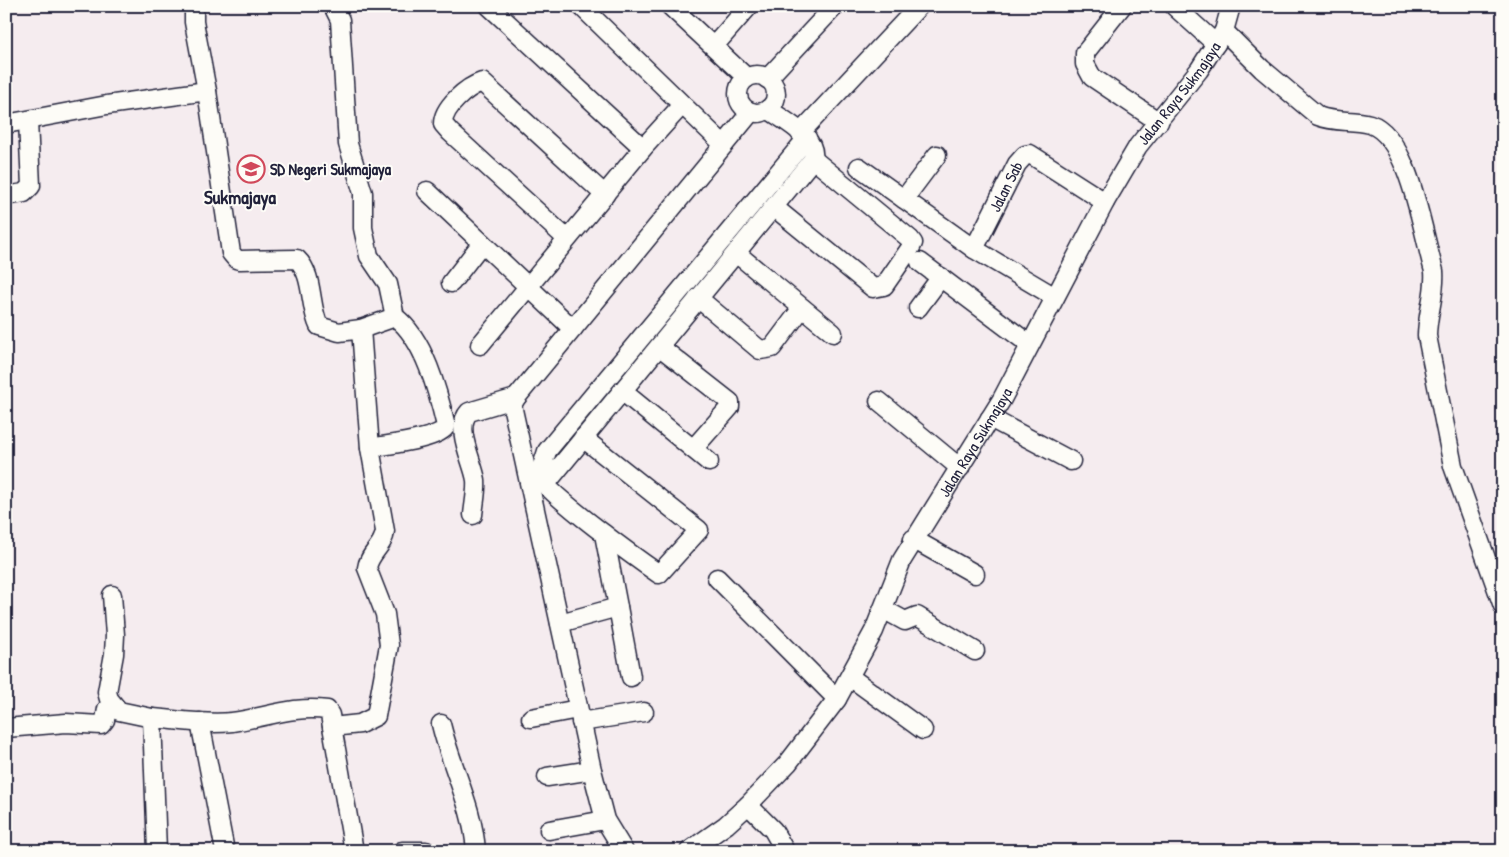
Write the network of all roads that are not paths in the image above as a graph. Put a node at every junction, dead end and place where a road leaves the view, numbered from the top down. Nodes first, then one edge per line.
1 (194, 6) edge
2 (333, 6) edge
3 (489, 6) edge
4 (581, 6) edge
5 (670, 6) edge
6 (749, 6) edge
7 (835, 6) edge
8 (920, 6) edge
9 (1174, 6) edge
10 (1230, 6) edge
11 (1117, 12) edge
12 (1220, 38) junction
13 (714, 46) junction
14 (747, 78) junction
15 (767, 79) junction
16 (208, 91) junction
17 (682, 105) junction
18 (760, 111) junction
19 (28, 121) junction
20 (1159, 122) junction
21 (6, 124) edge
22 (804, 136) junction
23 (724, 145) junction
24 (643, 148) junction
25 (937, 155) dead end
26 (813, 159) junction
27 (859, 167) dead end
28 (427, 191) dead end
29 (605, 195) junction
30 (6, 196) edge
31 (904, 199) junction
32 (1105, 202) junction
33 (775, 208) junction
34 (567, 240) junction
35 (482, 243) junction
36 (974, 249) junction
37 (736, 253) junction
38 (920, 262) dead end
39 (941, 278) junction
40 (451, 283) dead end
41 (527, 286) junction
42 (1055, 297) junction
43 (698, 298) junction
44 (802, 308) junction
45 (918, 308) dead end
46 (395, 317) junction
47 (361, 329) junction
48 (573, 329) junction
49 (833, 332) dead end
50 (1029, 344) junction
51 (480, 345) dead end
52 (660, 347) junction
53 (622, 391) junction
54 (516, 398) junction
55 (880, 402) dead end
56 (990, 418) junction
57 (583, 438) junction
58 (370, 448) junction
59 (693, 449) junction
60 (1071, 461) dead end
61 (709, 462) dead end
62 (960, 468) junction
63 (545, 484) junction
64 (473, 515) dead end
65 (604, 534) junction
66 (913, 539) junction
67 (975, 574) dead end
68 (717, 578) dead end
69 (112, 595) dead end
70 (1503, 606) edge
71 (618, 607) junction
72 (883, 609) junction
73 (560, 623) junction
74 (975, 651) dead end
75 (631, 677) dead end
76 (850, 677) junction
77 (837, 699) junction
78 (114, 707) junction
79 (644, 712) dead end
80 (579, 716) junction
81 (152, 718) junction
82 (531, 718) dead end
83 (200, 722) junction
84 (441, 724) dead end
85 (332, 727) junction
86 (6, 728) edge
87 (923, 730) dead end
88 (592, 770) junction
89 (548, 777) dead end
90 (748, 805) junction
91 (605, 820) junction
92 (550, 830) dead end
93 (157, 851) edge
94 (225, 851) edge
95 (354, 851) edge
96 (402, 851) edge
97 (426, 851) edge
98 (476, 851) edge
99 (624, 851) edge
100 (689, 851) edge
101 (785, 851) edge

1 - 16 street
2 - 46 street
3 - 24 street
4 - 17 street
5 - 13 street
6 - 13 street
7 - 15 street
8 - 22 street
9 - 12 street
10 - 12 street, Jalan Raya Sukmajaya
11 - 20 street
12 - 20 street, Jalan Raya Sukmajaya
12 - 70 street
13 - 14 street
14 - 15 street
14 - 18 street
15 - 18 street
16 - 19 street
16 - 47 street
17 - 23 street
17 - 24 street
18 - 22 street
18 - 23 street
19 - 21 street
19 - 30 street
20 - 32 street, Jalan Raya Sukmajaya
22 - 26 street
22 - 63 street
23 - 48 street
24 - 29 street
25 - 31 street
26 - 33 street
26 - 33 street
27 - 31 street
28 - 35 street
29 - 34 street
29 - 34 street
31 - 36 street
32 - 36 street, Jalan Sab
32 - 42 street, Jalan Raya Sukmajaya
33 - 37 street
34 - 41 street
35 - 40 street
35 - 41 street
36 - 42 street
37 - 43 street
37 - 44 street
38 - 39 street
39 - 45 street
39 - 50 street
41 - 48 street
41 - 51 street
42 - 50 street, Jalan Raya Sukmajaya
43 - 44 street
43 - 52 street
44 - 49 street
46 - 47 street
46 - 58 street
47 - 58 street
48 - 54 street
50 - 56 street, Jalan Raya Sukmajaya
52 - 53 street
52 - 59 street
53 - 57 street
53 - 59 street
54 - 64 street
54 - 73 street
55 - 62 street
56 - 60 street
56 - 62 street, Jalan Raya Sukmajaya
57 - 63 street
57 - 65 street
58 - 85 street
59 - 61 street
62 - 66 street, Jalan Raya Sukmajaya
63 - 65 street
65 - 71 street
66 - 67 street
66 - 72 street, Jalan Raya Sukmajaya
68 - 77 street
69 - 78 street
71 - 73 street
71 - 75 street
72 - 74 street
72 - 76 street, Jalan Raya Sukmajaya
73 - 80 street
76 - 77 street, Jalan Raya Sukmajaya
76 - 87 street
77 - 90 street, Jalan Raya Sukmajaya
78 - 81 street
78 - 86 street
79 - 80 street
80 - 82 street
80 - 88 street
81 - 83 street
81 - 93 street
83 - 85 street
83 - 94 street
84 - 98 street
85 - 95 street
88 - 89 street
88 - 91 street
90 - 100 street, Jalan Raya Sukmajaya
90 - 101 street
91 - 92 street
91 - 99 street
96 - 97 street

